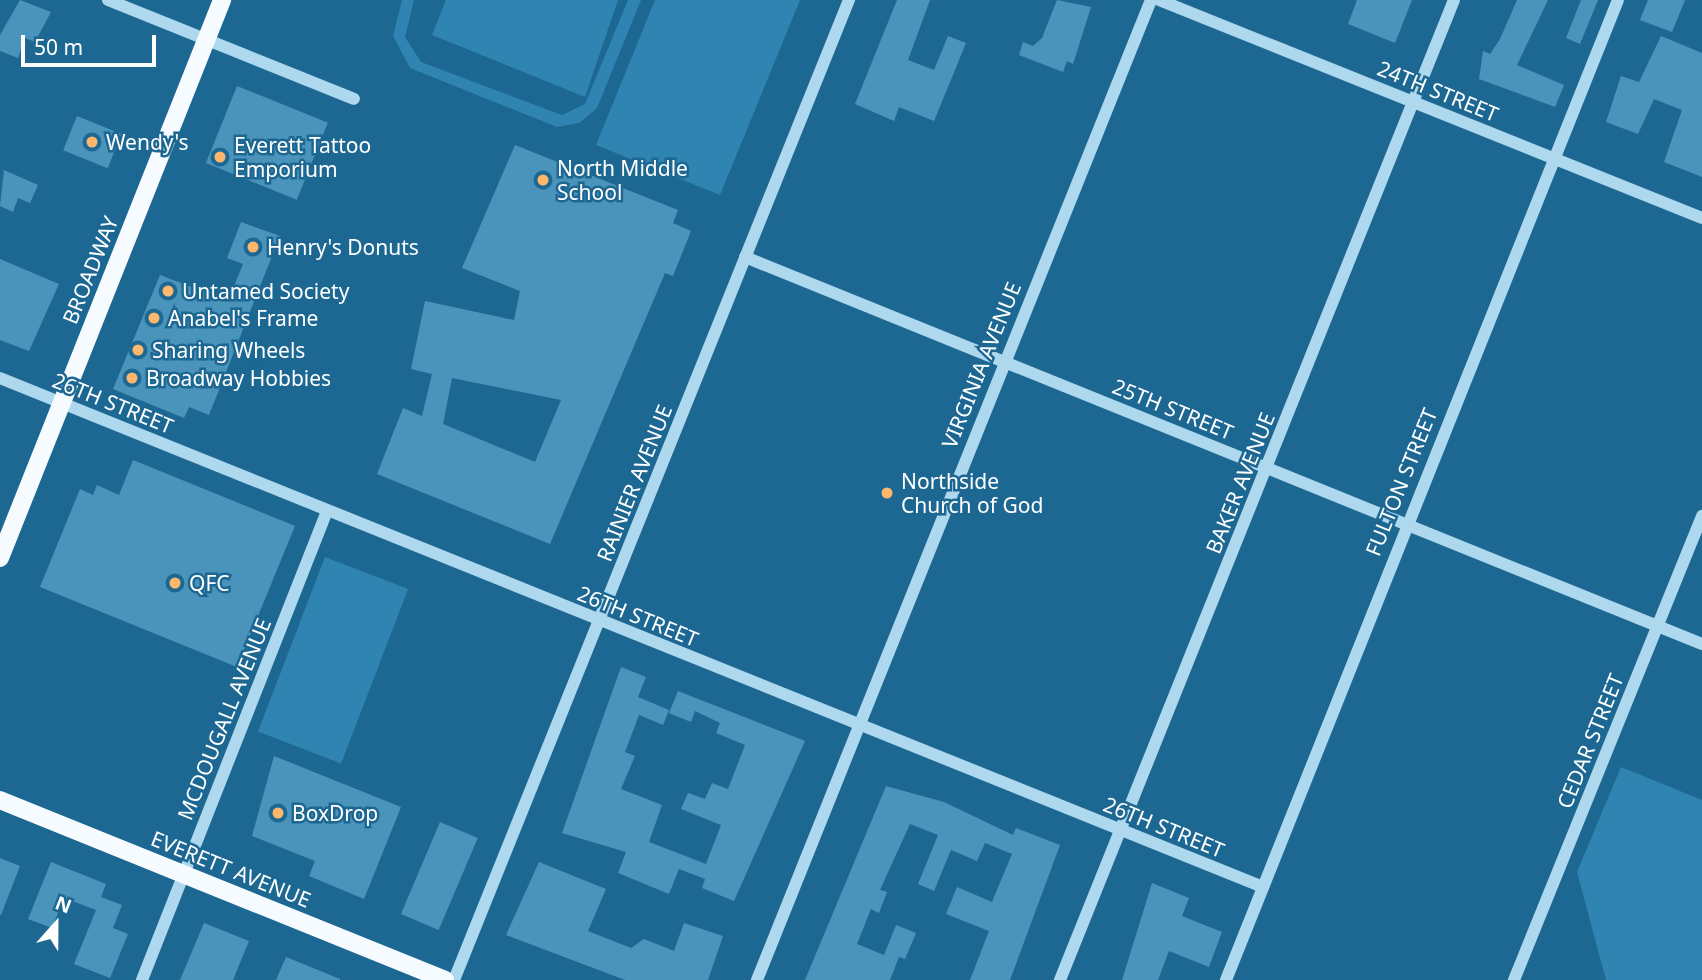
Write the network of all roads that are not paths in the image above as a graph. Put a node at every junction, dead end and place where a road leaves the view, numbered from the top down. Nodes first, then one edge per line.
1 (108, 0) edge
2 (222, 0) edge
3 (849, 0) edge
4 (1151, 0) edge
5 (1159, 0) edge
6 (1454, 0) edge
7 (1618, 0) edge
8 (206, 39) junction
9 (354, 99) dead end
10 (1411, 102) junction
11 (1552, 158) junction
12 (1702, 218) edge
13 (746, 257) junction
14 (1003, 362) junction
15 (0, 378) edge
16 (62, 402) junction
17 (1267, 468) junction
18 (327, 511) junction
19 (1702, 516) edge
20 (1405, 524) junction
21 (0, 558) edge
22 (599, 620) junction
23 (1657, 626) junction
24 (1702, 644) edge
25 (860, 725) junction
26 (0, 800) edge
27 (1121, 830) junction
28 (184, 874) junction
29 (1263, 887) junction
30 (142, 980) edge
31 (445, 980) edge
32 (454, 980) edge
33 (757, 980) edge
34 (1060, 980) edge
35 (1226, 980) edge
36 (1514, 980) edge

1 - 8 street
2 - 8 main road, BROADWAY
3 - 13 street, RAINIER AVENUE
4 - 14 street, VIRGINIA AVENUE
5 - 10 street, 24TH STREET
6 - 10 street, BAKER AVENUE
7 - 11 street, FULTON STREET
8 - 9 street
8 - 16 main road, BROADWAY
10 - 11 street, 24TH STREET
10 - 17 street, BAKER AVENUE
11 - 12 street, 24TH STREET
11 - 20 street, FULTON STREET
13 - 14 street, 25TH STREET
13 - 22 street, RAINIER AVENUE
14 - 17 street, 25TH STREET
14 - 25 street, VIRGINIA AVENUE
15 - 16 street, 26TH STREET
16 - 18 street, 26TH STREET
16 - 21 main road, BROADWAY
17 - 20 street, 25TH STREET
17 - 27 street, BAKER AVENUE
18 - 22 street, 26TH STREET
18 - 28 street, MCDOUGALL AVENUE
19 - 23 street, CEDAR STREET
20 - 23 street, 25TH STREET
20 - 29 street, FULTON STREET
22 - 25 street, 26TH STREET
22 - 32 street, RAINIER AVENUE
23 - 24 street, 25TH STREET
23 - 36 street, CEDAR STREET
25 - 27 street, 26TH STREET
25 - 33 street, VIRGINIA AVENUE
26 - 28 main road, EVERETT AVENUE
27 - 29 street, 26TH STREET
27 - 34 street, BAKER AVENUE
28 - 30 street, MCDOUGALL AVENUE
28 - 31 main road, EVERETT AVENUE
29 - 35 street, FULTON STREET

